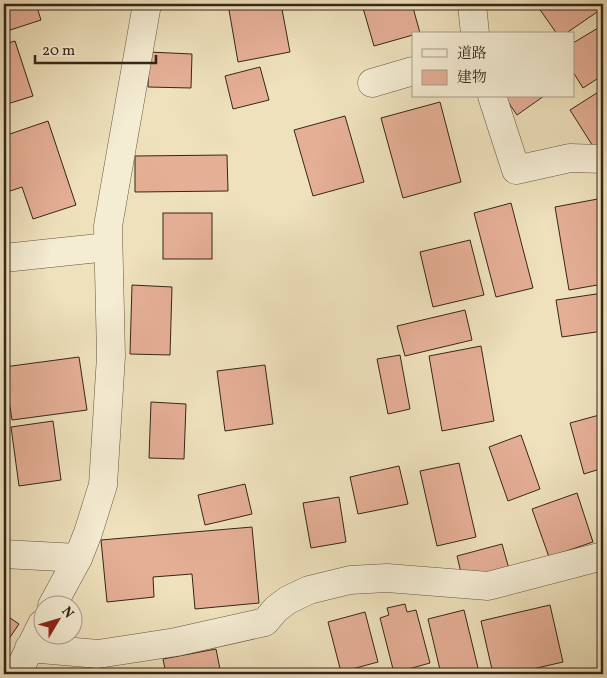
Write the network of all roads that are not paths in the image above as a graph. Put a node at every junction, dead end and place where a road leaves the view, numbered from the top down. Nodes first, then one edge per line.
1 (147, 4) edge
2 (472, 4) edge
3 (475, 32) edge
4 (412, 71) edge
5 (372, 83) dead end
6 (493, 98) edge
7 (603, 159) edge
8 (108, 247) junction
9 (4, 258) edge
10 (4, 554) edge
11 (603, 556) edge
12 (78, 558) junction
13 (57, 596) edge
14 (32, 642) edge
15 (29, 648) junction
16 (16, 674) edge

1 - 8 street
2 - 3 street
4 - 5 street
6 - 7 street
8 - 9 street
8 - 12 street
10 - 12 street
11 - 15 street
12 - 13 street
14 - 15 street
15 - 16 street

